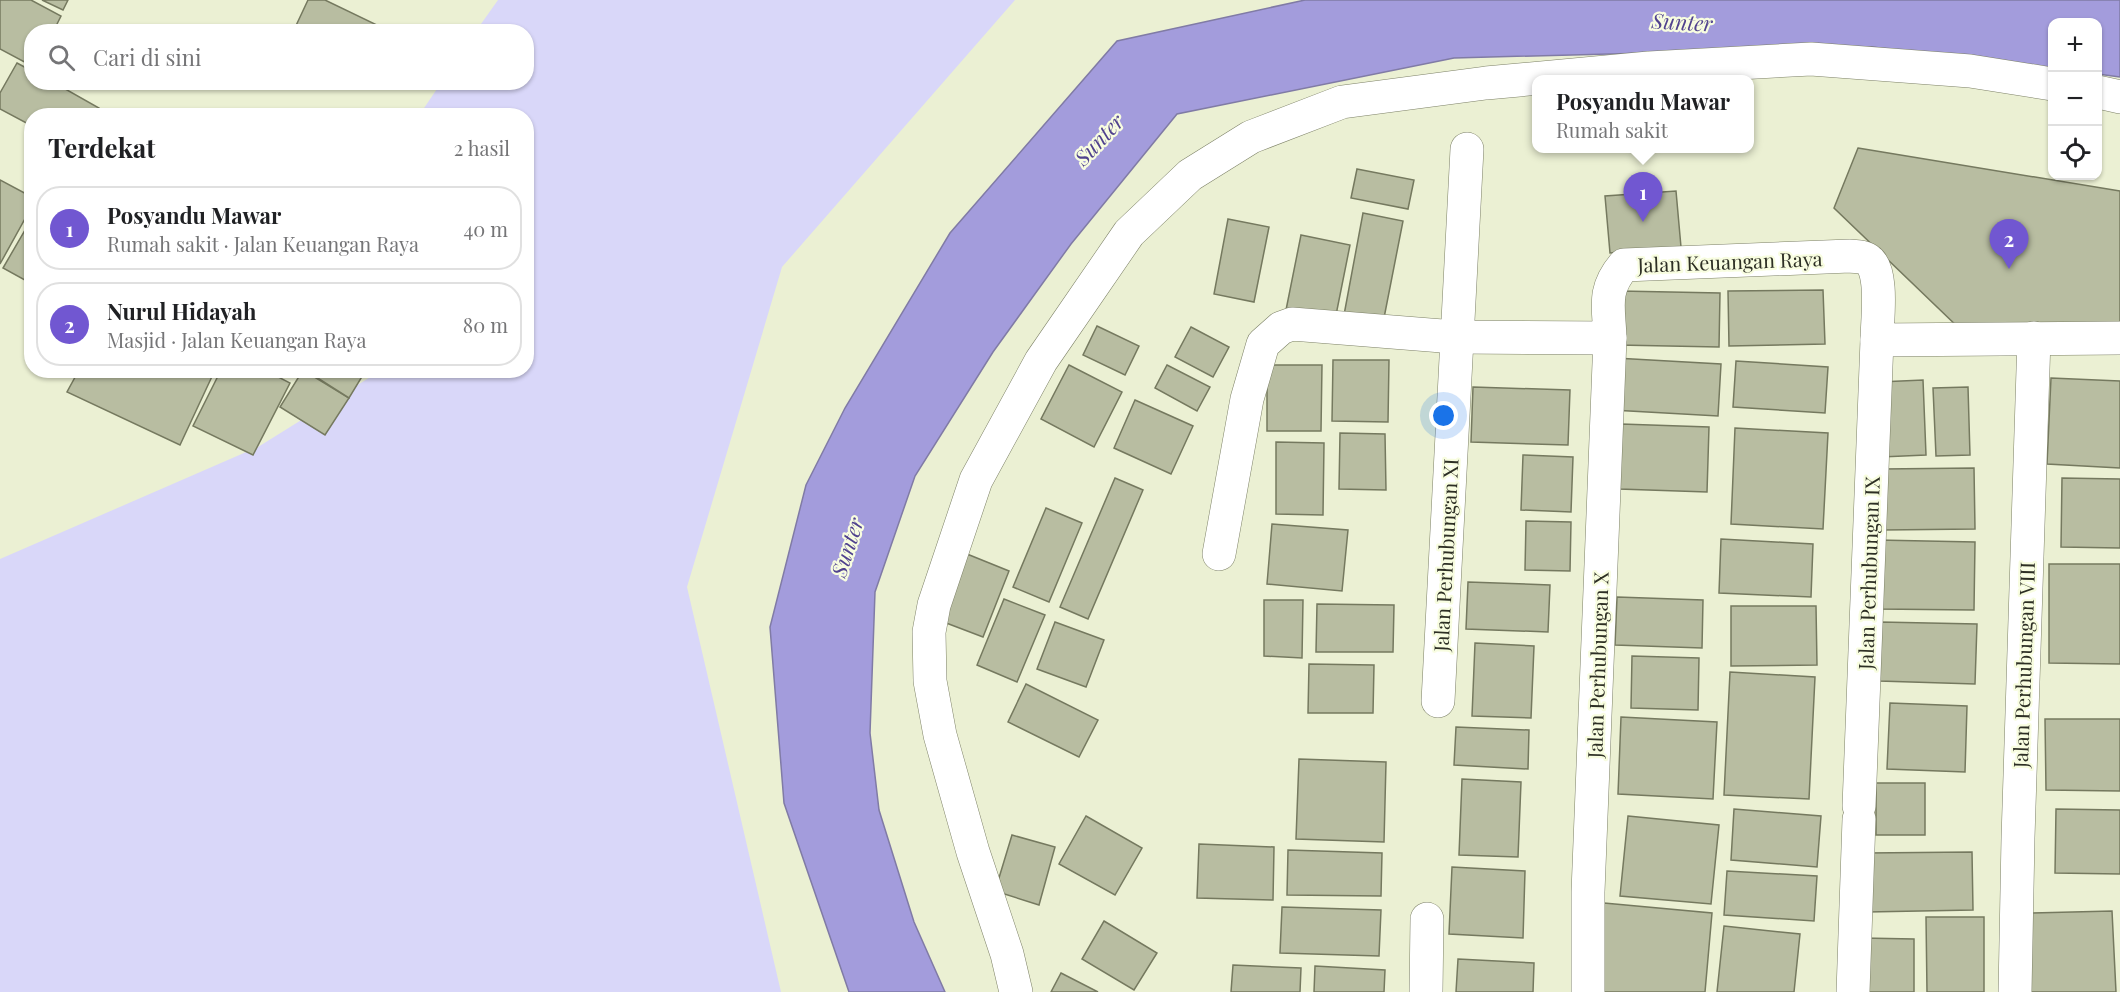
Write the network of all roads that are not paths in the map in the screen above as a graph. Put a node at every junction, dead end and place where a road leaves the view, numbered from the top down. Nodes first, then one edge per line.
1 (1573, 75) edge
2 (1532, 79) edge
3 (2048, 83) edge
4 (2102, 93) edge
5 (2120, 97) edge
6 (1467, 149) dead end
7 (1455, 337) junction
8 (1610, 338) junction
9 (2034, 338) junction
10 (2120, 338) edge
11 (1876, 339) junction
12 (1219, 554) dead end
13 (1438, 701) dead end
14 (1427, 919) dead end
15 (1016, 992) edge
16 (1426, 992) edge
17 (1588, 992) edge
18 (1853, 992) edge
19 (2015, 992) edge

1 - 3 street
2 - 15 street
4 - 5 street
6 - 7 street, Jalan Perhubungan XI
7 - 8 street
7 - 12 street
7 - 13 street, Jalan Perhubungan XI
8 - 11 street, Jalan Keuangan Raya
8 - 17 street, Jalan Perhubungan X
9 - 10 street
9 - 11 street
9 - 19 street, Jalan Perhubungan VIII
11 - 18 street, Jalan Perhubungan IX
14 - 16 street

